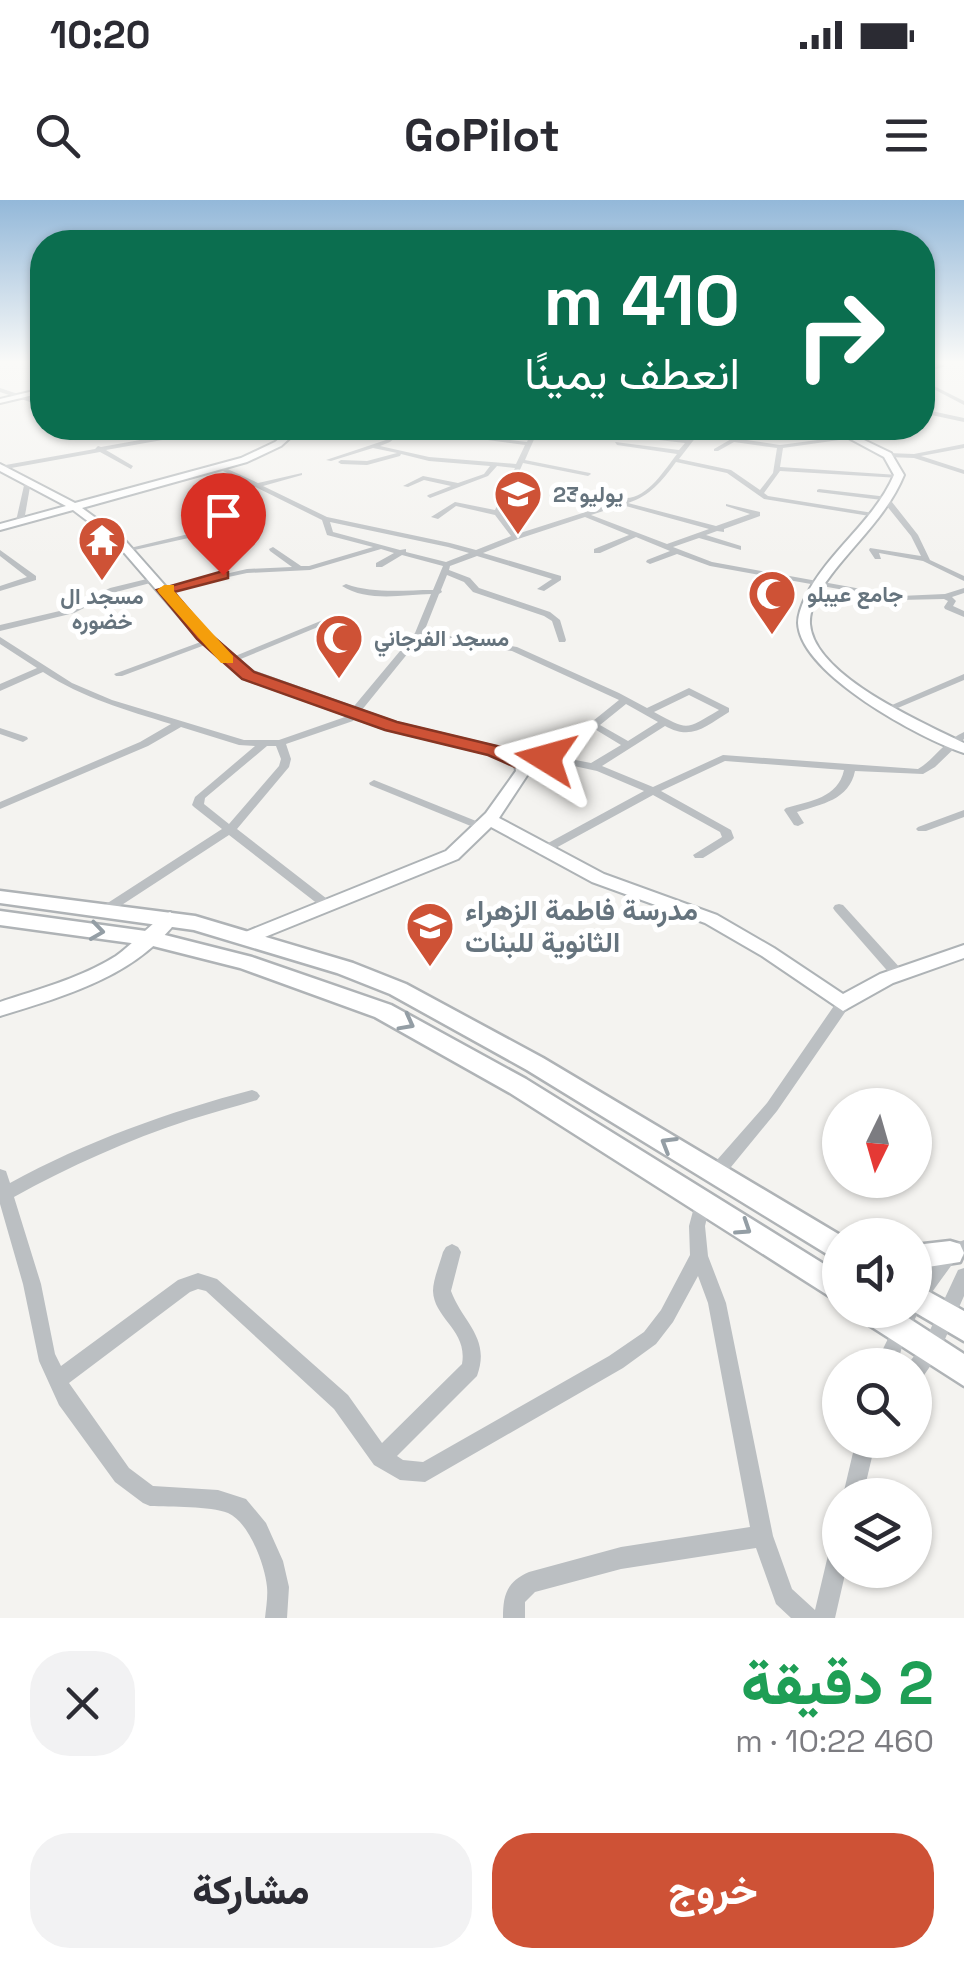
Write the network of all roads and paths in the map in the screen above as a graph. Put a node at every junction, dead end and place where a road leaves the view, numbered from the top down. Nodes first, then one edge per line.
1 (155, 440) edge
2 (280, 440) edge
3 (389, 440) edge
4 (484, 440) edge
5 (531, 440) edge
6 (678, 440) edge
7 (826, 440) edge
8 (860, 440) edge
9 (687, 441) joint
10 (462, 443) dead end
11 (617, 443) dead end
12 (374, 446) junction
13 (964, 446) edge
14 (528, 447) junction
15 (780, 447) junction
16 (98, 448) junction
17 (716, 450) dead end
18 (400, 454) junction
19 (888, 455) junction
20 (676, 456) junction
21 (915, 456) junction
22 (330, 460) dead end
23 (442, 461) junction
24 (341, 462) dead end
25 (521, 463) junction
26 (495, 464) junction
27 (1, 467) edge
28 (131, 467) dead end
29 (221, 468) junction
30 (778, 469) junction
31 (964, 472) edge
32 (300, 474) dead end
33 (429, 474) junction
34 (588, 474) dead end
35 (898, 476) junction
36 (475, 479) junction
37 (28, 481) junction
38 (458, 485) junction
39 (510, 485) junction
40 (256, 486) junction
41 (406, 486) dead end
42 (819, 490) dead end
43 (761, 493) junction
44 (602, 495) dead end
45 (430, 496) dead end
46 (886, 499) junction
47 (626, 502) junction
48 (728, 505) dead end
49 (76, 506) junction
50 (497, 513) junction
51 (873, 515) junction
52 (588, 516) junction
53 (434, 517) dead end
54 (325, 518) junction
55 (20, 521) junction
56 (0, 526) edge
57 (226, 527) dead end
58 (721, 530) junction
59 (638, 534) junction
60 (701, 536) junction
61 (413, 537) junction
62 (515, 537) junction
63 (385, 546) junction
64 (273, 548) dead end
65 (673, 548) junction
66 (738, 548) dead end
67 (130, 550) junction
68 (598, 551) dead end
69 (0, 552) edge
70 (403, 552) junction
71 (474, 552) junction
72 (878, 557) dead end
73 (926, 559) junction
74 (650, 562) dead end
75 (16, 564) junction
76 (379, 565) dead end
77 (0, 567) edge
78 (447, 568) junction
79 (300, 569) junction
80 (964, 580) edge
81 (820, 582) junction
82 (160, 584) junction
83 (346, 586) dead end
84 (0, 589) edge
85 (540, 590) dead end
86 (438, 592) junction
87 (962, 593) edge
88 (946, 596) junction
89 (964, 614) edge
90 (326, 622) dead end
91 (0, 628) edge
92 (419, 634) junction
93 (0, 640) edge
94 (562, 640) dead end
95 (210, 642) junction
96 (228, 661) junction
97 (42, 669) junction
98 (119, 674) dead end
99 (964, 678) edge
100 (0, 688) edge
101 (625, 700) junction
102 (890, 708) junction
103 (647, 712) junction
104 (354, 713) junction
105 (181, 723) junction
106 (662, 724) junction
107 (0, 731) edge
108 (964, 735) edge
109 (23, 738) dead end
110 (950, 742) junction
111 (280, 743) junction
112 (263, 745) junction
113 (628, 745) junction
114 (964, 749) edge
115 (522, 763) junction
116 (850, 767) junction
117 (593, 768) junction
118 (374, 783) dead end
119 (651, 792) junction
120 (0, 806) edge
121 (964, 813) edge
122 (486, 823) junction
123 (798, 823) dead end
124 (232, 828) junction
125 (922, 830) dead end
126 (544, 851) junction
127 (699, 856) dead end
128 (0, 896) edge
129 (327, 906) junction
130 (839, 908) dead end
131 (107, 909) junction
132 (0, 918) edge
133 (170, 918) junction
134 (249, 938) junction
135 (154, 939) junction
136 (964, 951) edge
137 (896, 972) junction
138 (843, 1004) junction
139 (0, 1009) edge
140 (252, 1096) dead end
141 (716, 1173) junction
142 (2, 1189) edge
143 (703, 1201) junction
144 (822, 1239) edge
145 (452, 1252) dead end
146 (699, 1256) junction
147 (932, 1258) edge
148 (960, 1259) edge
149 (822, 1278) edge
150 (932, 1287) edge
151 (955, 1322) edge
152 (932, 1349) edge
153 (932, 1362) edge
154 (964, 1370) edge
155 (58, 1380) junction
156 (381, 1458) junction
157 (762, 1536) junction
158 (831, 1588) edge
159 (276, 1618) edge
160 (514, 1618) edge
161 (806, 1618) edge
162 (824, 1618) edge

1 - 16 street
2 - 29 street
3 - 12 street
4 - 14 street
5 - 14 street
6 - 9 street
7 - 15 street
8 - 19 street
9 - 20 street
10 - 14 street
11 - 20 street
12 - 18 street
12 - 22 street
13 - 21 street
14 - 25 street
15 - 17 street
15 - 30 street
16 - 27 street
16 - 28 street
18 - 23 street
18 - 24 street
19 - 21 street
19 - 35 street
20 - 43 street
20 - 47 street
21 - 31 street
23 - 26 street
23 - 33 street
25 - 26 street
25 - 34 street
25 - 39 street
26 - 36 street
27 - 37 street
29 - 40 street
29 - 49 street
30 - 35 street
30 - 43 street
32 - 40 street
33 - 38 street
33 - 41 street
35 - 46 street
36 - 38 street
36 - 39 street
37 - 49 street
37 - 55 street
38 - 45 street
39 - 50 street
40 - 54 street
42 - 46 street
43 - 51 street
44 - 47 street
46 - 51 street
46 - 73 street
47 - 52 street
47 - 58 street
48 - 58 street
49 - 55 street
49 - 67 street
50 - 53 street
50 - 62 street
51 - 81 street
52 - 59 street
52 - 62 street
54 - 61 street
54 - 63 street
55 - 56 street
57 - 67 street
58 - 60 street
59 - 65 street
59 - 68 street
60 - 65 street
60 - 66 street
61 - 63 street
61 - 71 street
62 - 71 street
63 - 70 street
63 - 79 street
64 - 79 street
65 - 74 street
65 - 81 street
67 - 82 street
69 - 75 street
70 - 76 street
70 - 78 street
71 - 78 street
71 - 85 street
72 - 73 street
73 - 80 street
75 - 77 street
75 - 84 street
78 - 86 street
78 - 94 street
79 - 82 street
81 - 88 street
81 - 102 street
82 - 91 street
82 - 95 street
83 - 86 street
86 - 92 street
87 - 88 street
88 - 89 street
90 - 96 street
92 - 101 street
92 - 104 street
93 - 97 street
95 - 96 street
95 - 98 street
96 - 104 street
97 - 100 street
97 - 105 street
99 - 102 street
101 - 103 street
101 - 113 street
102 - 110 street
103 - 106 street
103 - 106 street
104 - 111 street
104 - 115 street
105 - 112 street
105 - 120 street
106 - 113 street
107 - 109 street
108 - 110 street
110 - 114 street
110 - 116 street
111 - 112 street
111 - 124 street
112 - 124 street
113 - 117 street
115 - 117 street
115 - 122 street
116 - 119 street
116 - 123 street
117 - 119 street
118 - 122 street
119 - 126 street
119 - 127 street
121 - 125 street
122 - 126 street
122 - 129 street
124 - 129 street
124 - 131 street
126 - 138 street
128 - 131 main road
129 - 134 street
130 - 137 street
131 - 133 main road
132 -> 135 main road
133 - 134 main road
133 - 135 street
141 -> 134 main road
135 - 139 street
135 -> 143 main road
136 - 137 street
137 - 138 street
138 - 141 street
140 - 142 street
141 - 144 main road
142 - 155 street
143 - 146 street
143 -> 149 main road
145 - 156 street
146 - 156 street
146 - 157 street
147 - 148 main road
148 - 150 street
148 - 151 street
151 - 152 street
153 - 154 main road
155 - 156 street
155 - 159 street
157 - 160 street
157 - 161 street
158 - 162 street

